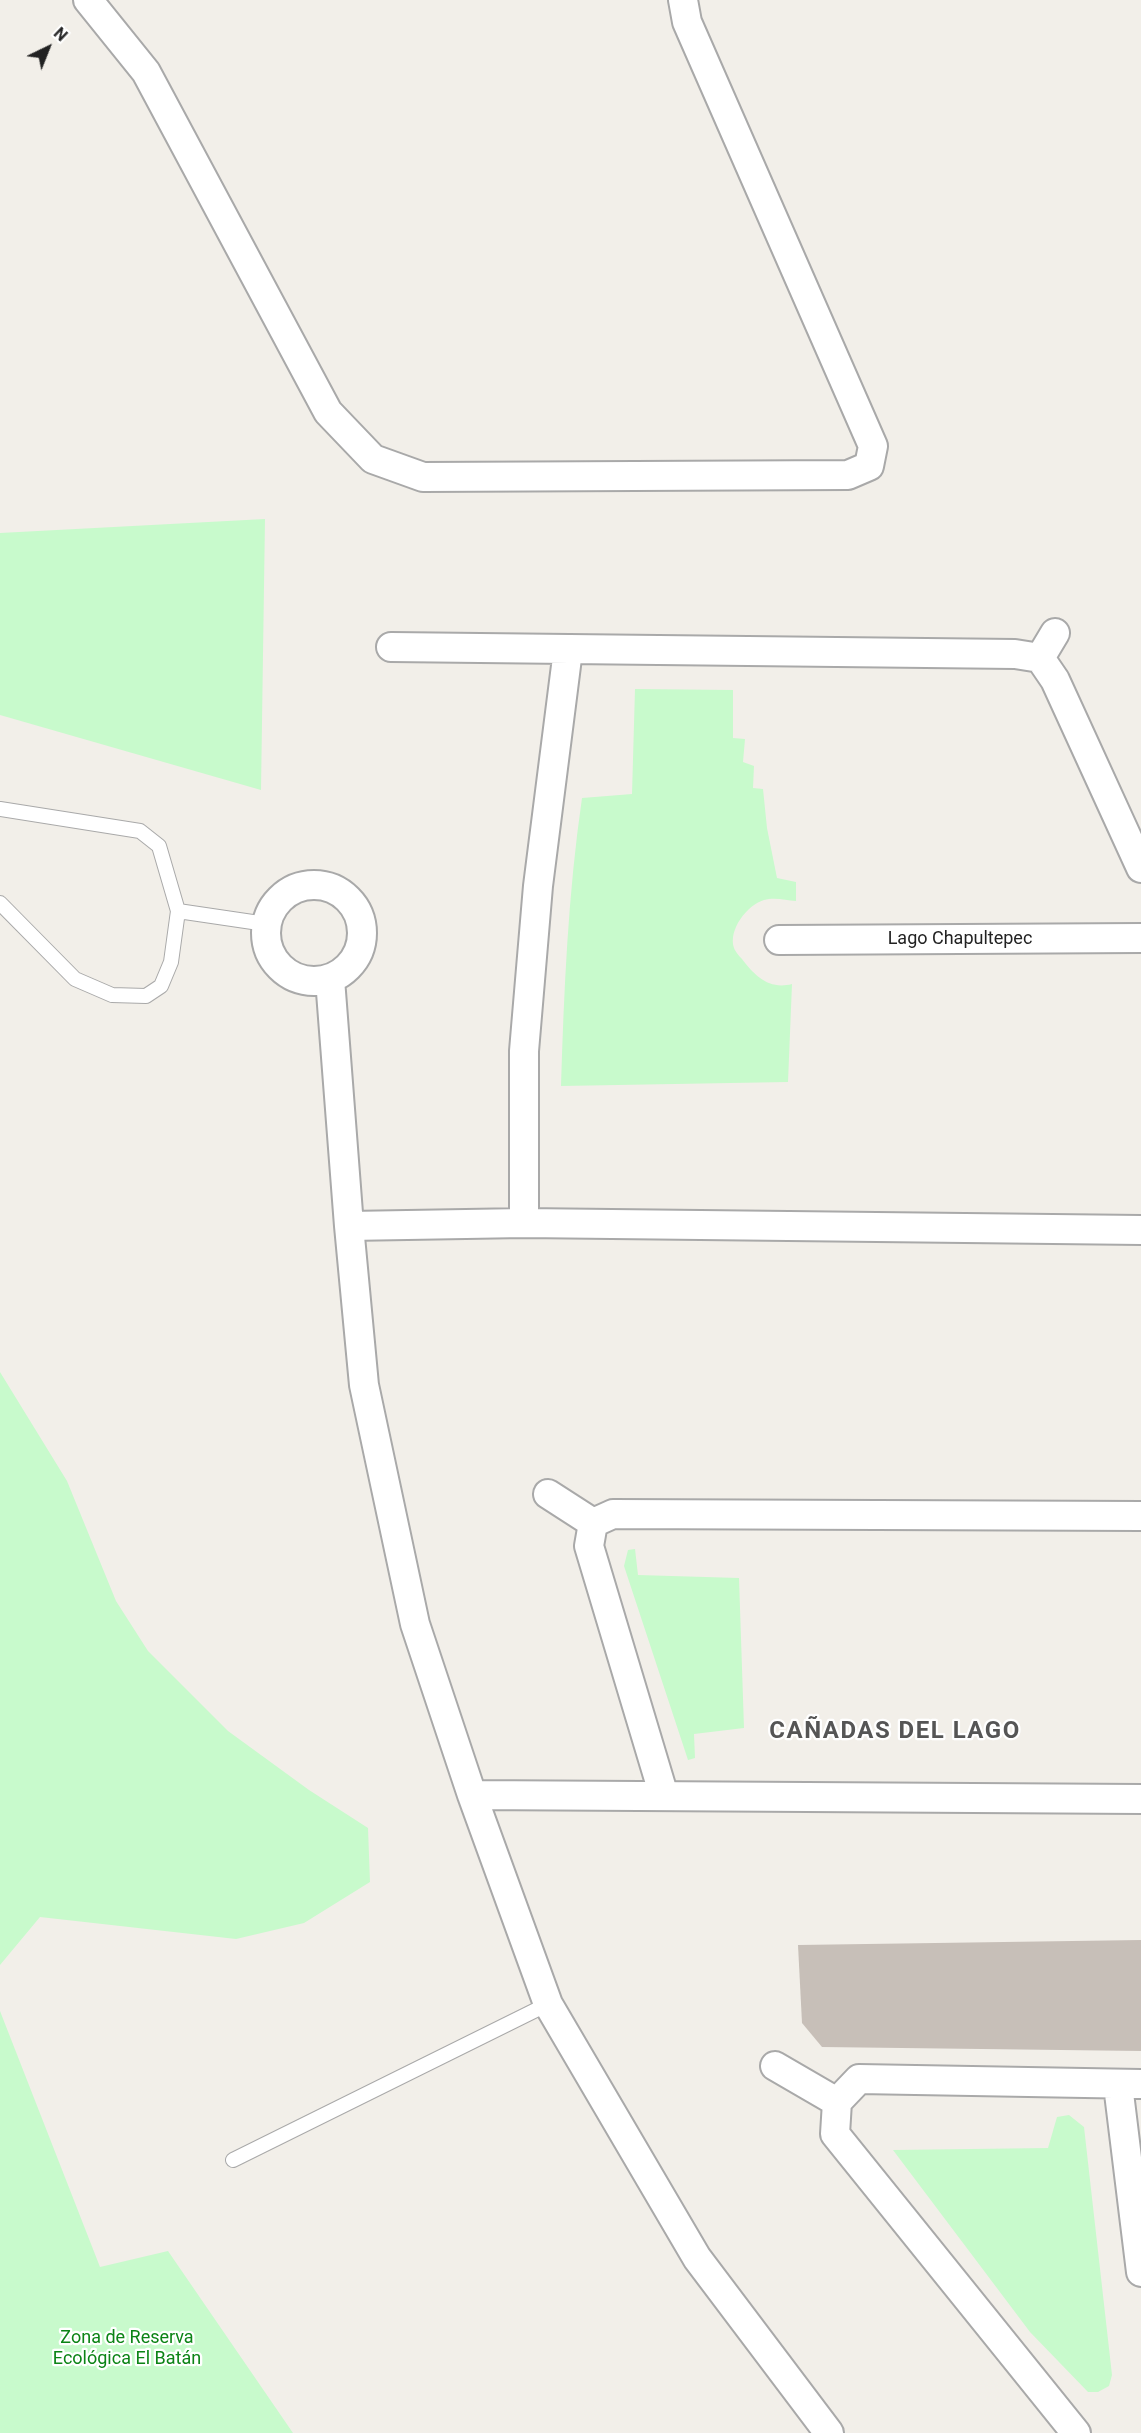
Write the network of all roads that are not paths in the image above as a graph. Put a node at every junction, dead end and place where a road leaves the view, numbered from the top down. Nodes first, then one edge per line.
1 (88, 0) edge
2 (683, 0) edge
3 (1055, 633) dead end
4 (391, 647) dead end
5 (568, 650) junction
6 (1040, 658) junction
7 (0, 809) edge
8 (1141, 868) edge
9 (0, 903) edge
10 (178, 911) junction
11 (266, 924) junction
12 (1141, 938) edge
13 (779, 940) dead end
14 (330, 979) junction
15 (524, 1223) junction
16 (349, 1226) junction
17 (1141, 1230) edge
18 (548, 1494) dead end
19 (1141, 1516) edge
20 (592, 1523) junction
21 (472, 1795) junction
22 (664, 1796) junction
23 (1141, 1799) edge
24 (548, 2004) junction
25 (775, 2066) dead end
26 (1129, 2084) edge
27 (837, 2102) junction
28 (233, 2160) dead end
29 (1141, 2272) edge
30 (829, 2433) edge
31 (1076, 2433) edge

1 - 2 street
3 - 6 street
4 - 5 street
5 - 6 street
5 - 15 street
6 - 8 street
7 - 10 lane
9 - 10 lane
10 - 11 lane
11 - 14 street
11 - 14 street
12 - 13 street, Lago Chapultepec
14 - 16 street
15 - 16 street
15 - 17 street
16 - 21 street
18 - 20 street
19 - 20 street
20 - 22 street
21 - 22 street
21 - 24 street
22 - 23 street
24 - 28 lane
24 - 30 street
25 - 27 street
26 - 27 street
26 - 29 street
27 - 31 street

